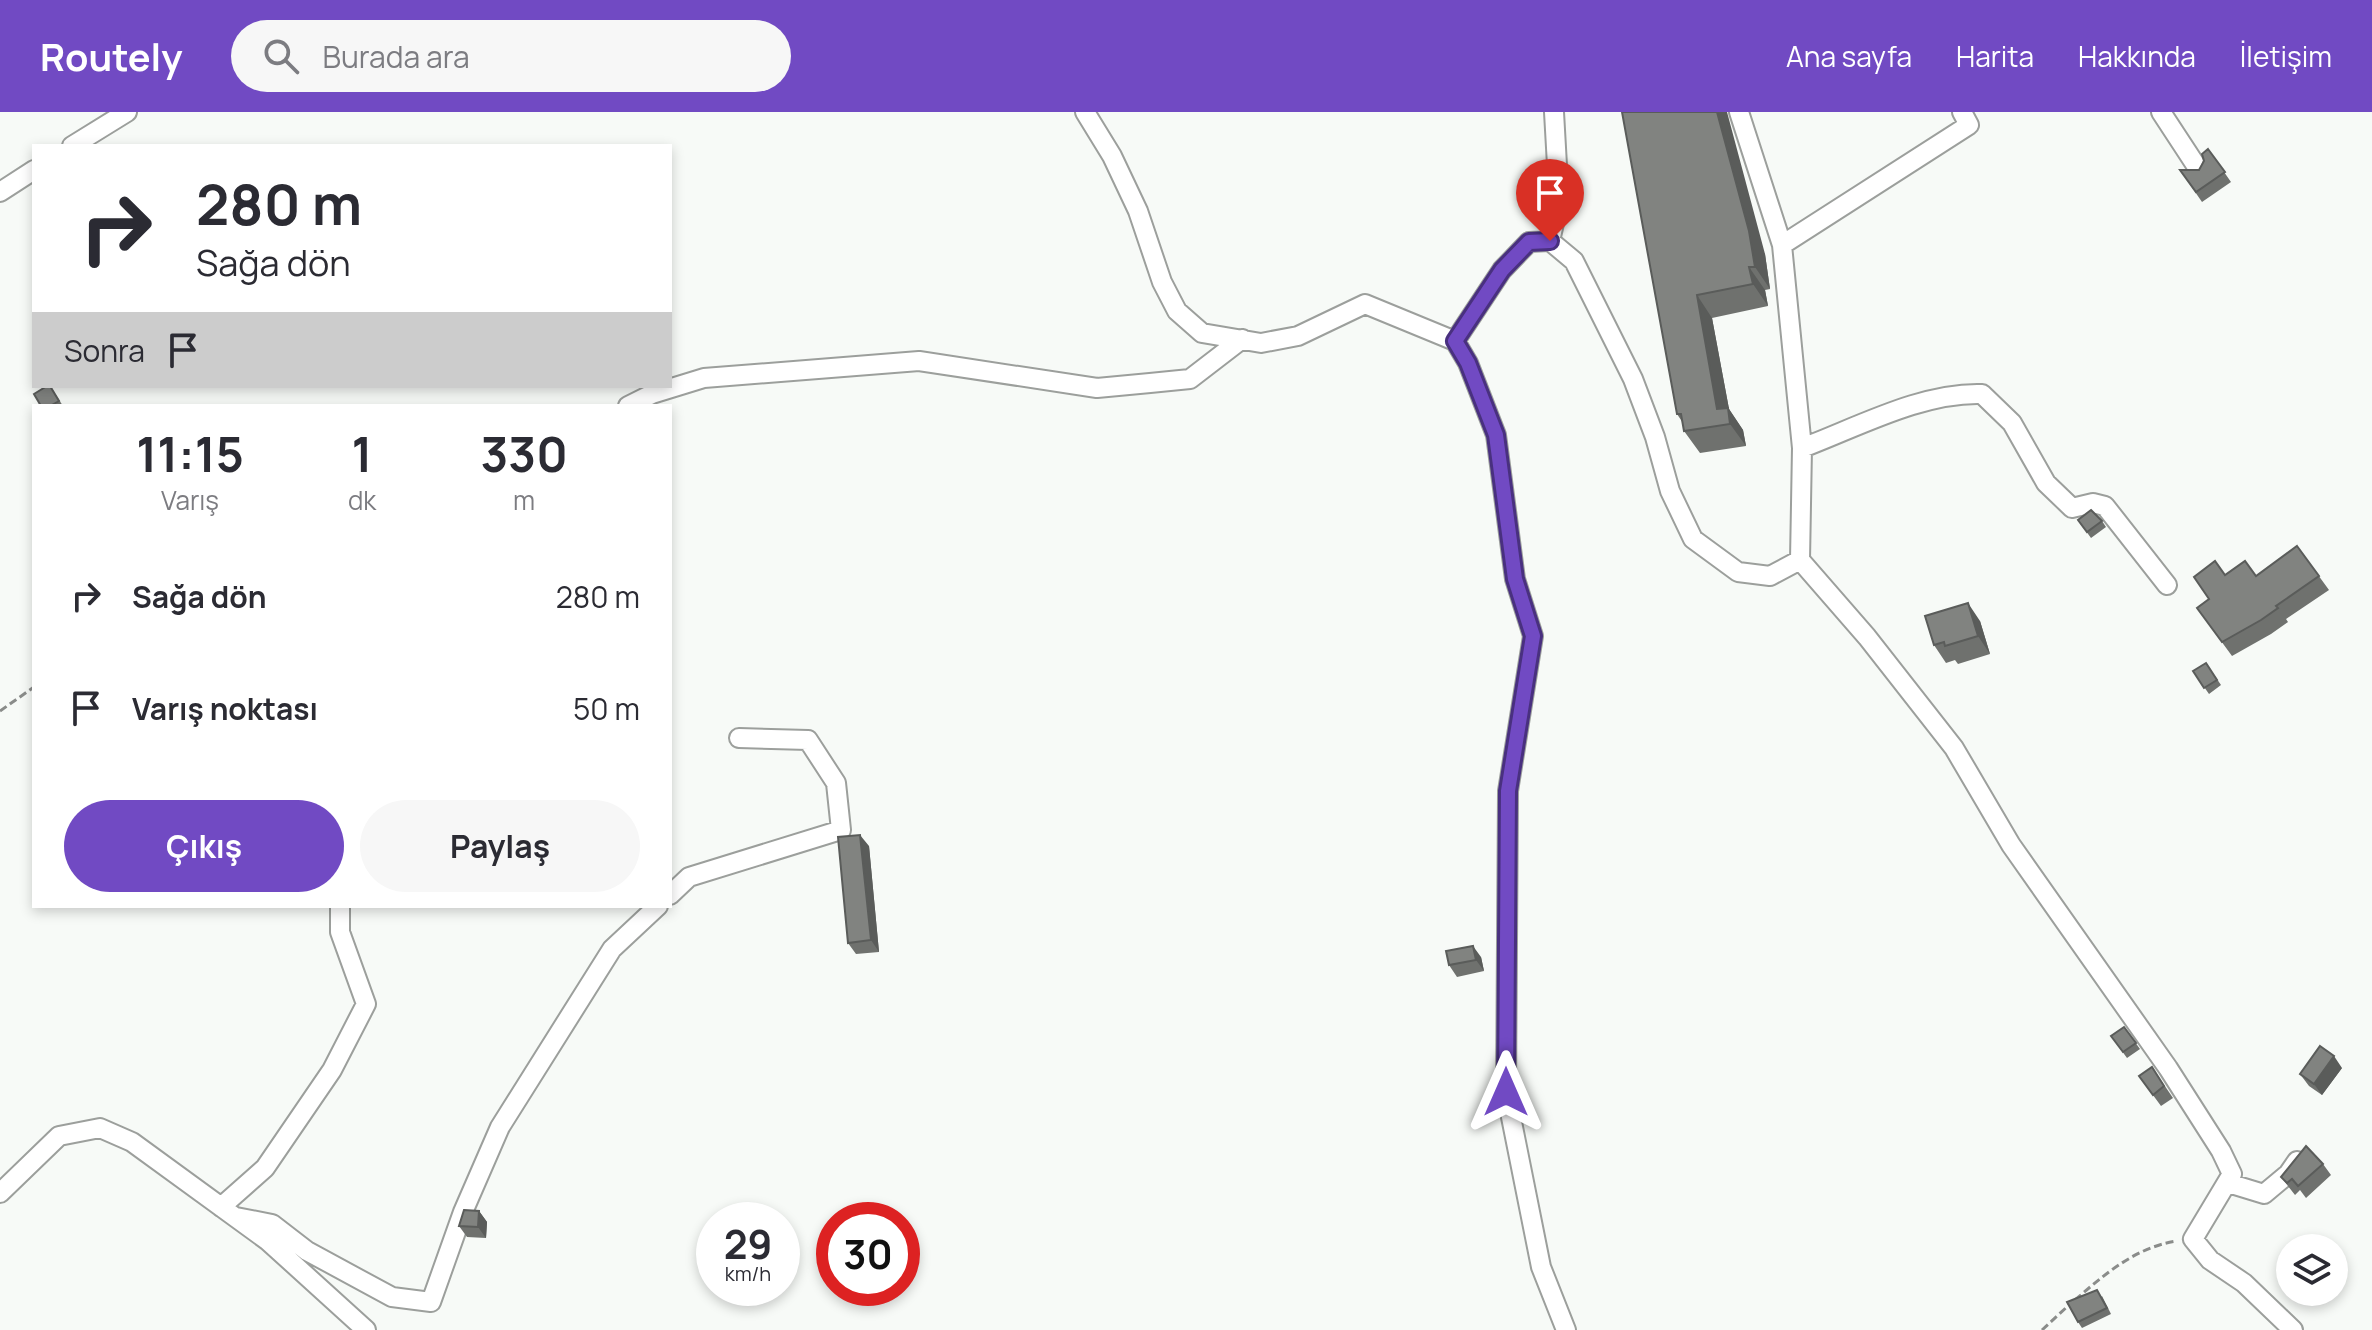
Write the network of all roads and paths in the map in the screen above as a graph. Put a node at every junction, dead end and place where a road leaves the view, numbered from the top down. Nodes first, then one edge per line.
1 (127, 112) edge
2 (1085, 112) edge
3 (1554, 112) edge
4 (1739, 112) edge
5 (1962, 112) edge
6 (2161, 112) edge
7 (75, 144) edge
8 (2199, 170) edge
9 (32, 171) edge
10 (0, 192) edge
11 (1550, 241) junction
12 (1782, 245) junction
13 (1242, 339) junction
14 (1455, 341) junction
15 (672, 388) edge
16 (672, 388) edge
17 (632, 404) edge
18 (1802, 448) junction
19 (1800, 560) junction
20 (2167, 585) dead end
21 (32, 688) edge
22 (0, 711) edge
23 (739, 738) dead end
24 (672, 893) edge
25 (340, 908) edge
26 (656, 908) edge
27 (2301, 1155) edge
28 (2228, 1183) junction
29 (0, 1193) edge
30 (229, 1212) junction
31 (2193, 1239) junction
32 (366, 1330) edge
33 (1566, 1330) edge
34 (2042, 1330) edge
35 (2293, 1330) edge

1 - 7 street
2 - 13 street
3 - 11 street
4 - 12 street
5 - 12 street
6 - 8 street
9 - 10 street
11 - 14 street
11 - 19 street
12 - 18 street
13 - 14 street
13 - 15 street
14 - 33 street
16 - 17 street
18 - 19 street
18 - 20 street
19 - 28 street
21 - 22 path
23 - 24 street
25 - 30 street
26 - 30 street
27 - 28 street
28 - 31 street
29 - 30 street
30 - 32 street
31 - 34 path
31 - 35 street

